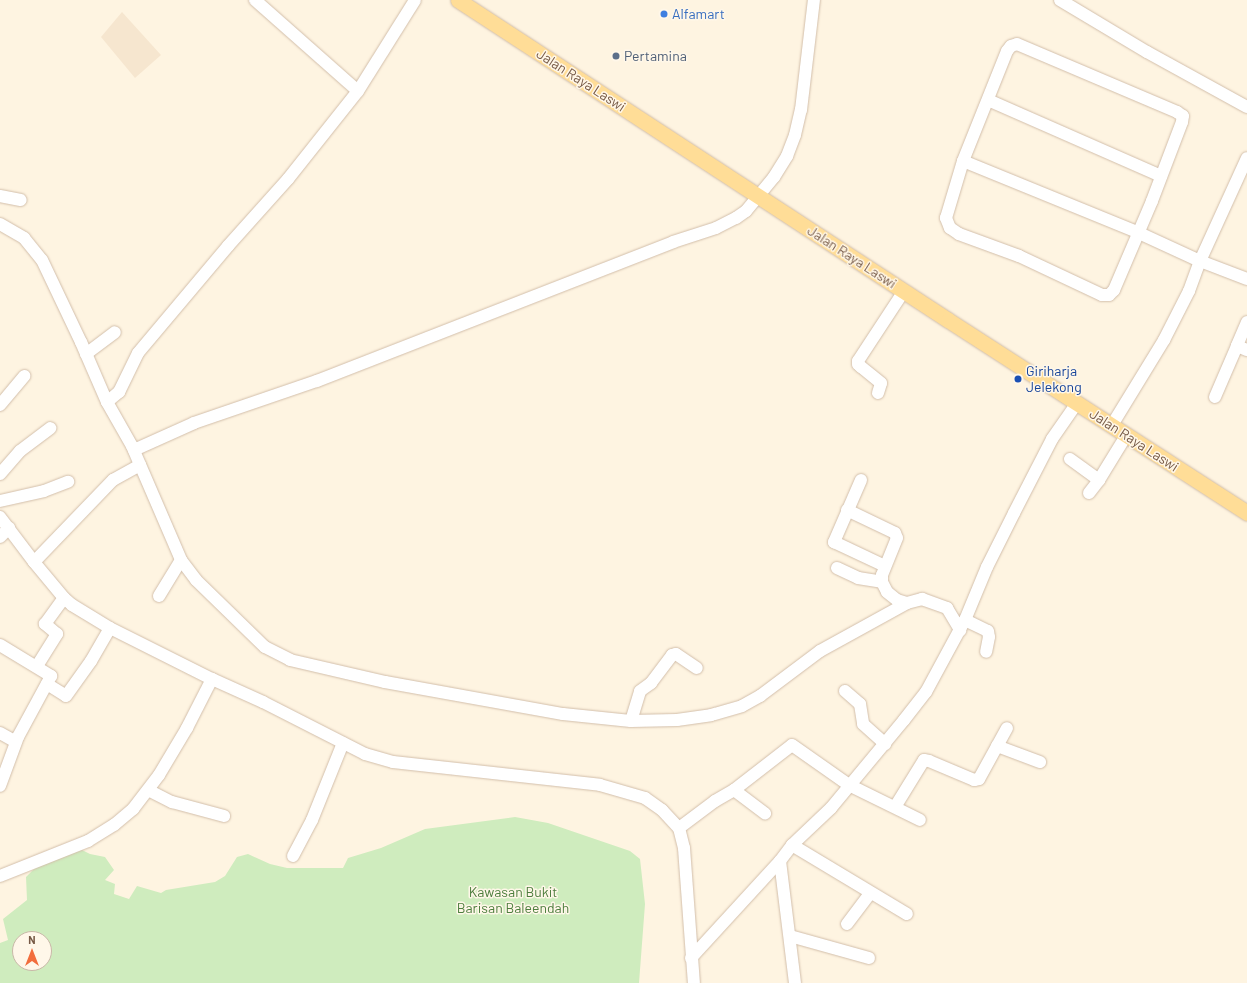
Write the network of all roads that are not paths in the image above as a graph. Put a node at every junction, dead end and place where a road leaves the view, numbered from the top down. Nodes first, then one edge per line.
1 (255, 0) edge
2 (415, 0) edge
3 (422, 0) edge
4 (458, 0) edge
5 (814, 0) edge
6 (1060, 0) edge
7 (360, 89) junction
8 (988, 100) junction
9 (1247, 107) edge
10 (1247, 158) edge
11 (963, 161) junction
12 (1161, 176) junction
13 (0, 196) edge
14 (758, 197) junction
15 (21, 200) dead end
16 (0, 224) edge
17 (1139, 234) junction
18 (1200, 261) junction
19 (1247, 279) edge
20 (904, 291) junction
21 (1247, 322) edge
22 (115, 332) dead end
23 (1242, 348) edge
24 (86, 354) junction
25 (24, 376) dead end
26 (878, 393) dead end
27 (1215, 397) dead end
28 (106, 402) junction
29 (1077, 403) junction
30 (0, 405) edge
31 (50, 428) dead end
32 (1119, 430) junction
33 (134, 450) junction
34 (1070, 459) dead end
35 (140, 465) junction
36 (0, 474) edge
37 (861, 480) dead end
38 (1099, 480) junction
39 (68, 482) dead end
40 (1089, 494) dead end
41 (0, 501) edge
42 (847, 510) junction
43 (1247, 513) edge
44 (0, 517) edge
45 (9, 528) junction
46 (0, 537) edge
47 (181, 560) junction
48 (34, 562) junction
49 (885, 566) junction
50 (837, 568) dead end
51 (882, 582) junction
52 (159, 596) dead end
53 (64, 598) junction
54 (907, 603) junction
55 (962, 625) junction
56 (110, 628) junction
57 (0, 645) edge
58 (986, 652) dead end
59 (37, 666) junction
60 (697, 668) dead end
61 (212, 679) junction
62 (47, 684) junction
63 (845, 691) dead end
64 (631, 721) junction
65 (1006, 728) dead end
66 (0, 733) edge
67 (16, 742) junction
68 (343, 743) junction
69 (885, 744) junction
70 (997, 746) junction
71 (1040, 762) dead end
72 (850, 784) junction
73 (0, 786) edge
74 (148, 790) junction
75 (734, 790) junction
76 (895, 807) junction
77 (765, 813) dead end
78 (224, 816) dead end
79 (920, 820) dead end
80 (679, 828) junction
81 (792, 845) junction
82 (293, 856) dead end
83 (780, 861) junction
84 (0, 876) edge
85 (870, 893) junction
86 (907, 914) dead end
87 (846, 924) dead end
88 (790, 936) junction
89 (691, 958) junction
90 (869, 958) dead end
91 (694, 983) edge
92 (795, 983) edge

1 - 7 street
2 - 7 street
3 - 7 street
4 - 14 main road, Jalan Raya Laswi
5 - 14 street
6 - 9 street
7 - 28 street
8 - 11 street
8 - 12 street
8 - 12 street
10 - 18 street
11 - 17 street
11 - 17 street
12 - 17 street
13 - 15 street
14 - 20 main road, Jalan Raya Laswi
14 - 33 street
16 - 24 street
17 - 18 street
18 - 19 street
18 - 32 street
20 - 26 street
20 - 29 main road, Jalan Raya Laswi
21 - 23 street
22 - 24 street
23 - 27 street
24 - 28 street
25 - 30 street
28 - 33 street
29 - 32 main road, Jalan Raya Laswi
29 - 55 street
31 - 36 street
32 - 38 street
32 - 43 main road, Jalan Raya Laswi
33 - 35 street
34 - 38 street
35 - 47 street
35 - 48 street
37 - 42 street
38 - 40 street
39 - 41 street
42 - 49 street
42 - 49 street
44 - 45 street
45 - 46 street
45 - 48 street
47 - 52 street
47 - 64 street
48 - 53 street
49 - 51 street
50 - 51 street
51 - 54 street
53 - 56 street
53 - 59 street
54 - 55 street
54 - 64 street
55 - 58 street
55 - 69 street
56 - 61 street
56 - 62 street
57 - 59 street
59 - 62 street
60 - 64 street
61 - 68 street
61 - 74 street
62 - 67 street
63 - 69 street
65 - 70 street
66 - 67 street
67 - 73 street
68 - 80 street
68 - 82 street
69 - 72 street
70 - 71 street
70 - 76 street
72 - 75 street
72 - 76 street
72 - 81 street
74 - 78 street
74 - 84 street
75 - 77 street
75 - 80 street
76 - 79 street
80 - 89 street
81 - 83 street
81 - 85 street
83 - 88 street
83 - 89 street
85 - 86 street
85 - 87 street
88 - 90 street
88 - 92 street
89 - 91 street

